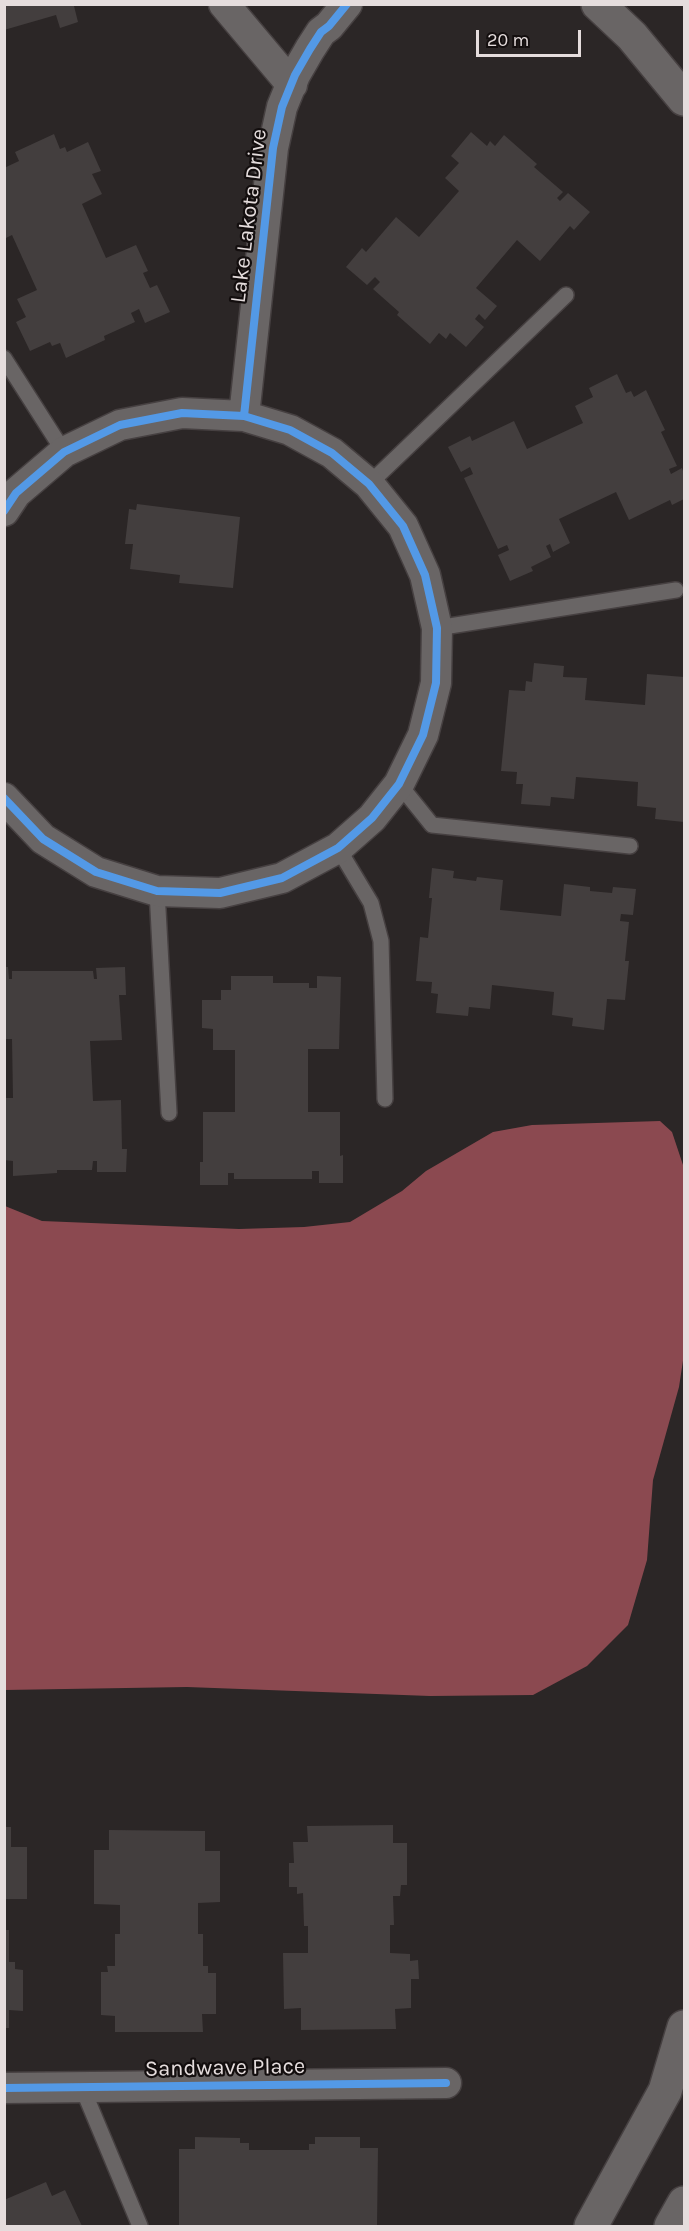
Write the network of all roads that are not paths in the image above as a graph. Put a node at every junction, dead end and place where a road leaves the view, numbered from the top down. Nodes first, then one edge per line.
1 (224, 4) edge
2 (347, 4) edge
3 (598, 4) edge
4 (292, 85) junction
5 (684, 99) edge
6 (566, 295) dead end
7 (4, 358) edge
8 (244, 417) junction
9 (64, 452) junction
10 (369, 484) junction
11 (4, 511) edge
12 (676, 590) dead end
13 (437, 628) junction
14 (399, 784) junction
15 (4, 798) edge
16 (630, 846) dead end
17 (338, 848) junction
18 (157, 891) junction
19 (386, 1099) dead end
20 (168, 1113) dead end
21 (684, 2027) edge
22 (446, 2083) dead end
23 (82, 2087) junction
24 (4, 2088) edge
25 (684, 2203) edge
26 (140, 2226) edge
27 (591, 2226) edge
28 (671, 2226) edge

1 - 4 street
2 - 4 street, Lake Lakota Drive
3 - 5 street
4 - 8 street, Lake Lakota Drive
6 - 10 lane
7 - 9 lane
8 - 9 street
8 - 10 street
9 - 11 street
10 - 13 street
12 - 13 lane
13 - 14 street
14 - 16 lane
14 - 17 street
15 - 18 street
17 - 18 street
17 - 19 lane
18 - 20 lane
21 - 27 street
22 - 23 street, Sandwave Place
23 - 24 street, Sandwave Place
23 - 26 lane
25 - 28 street

